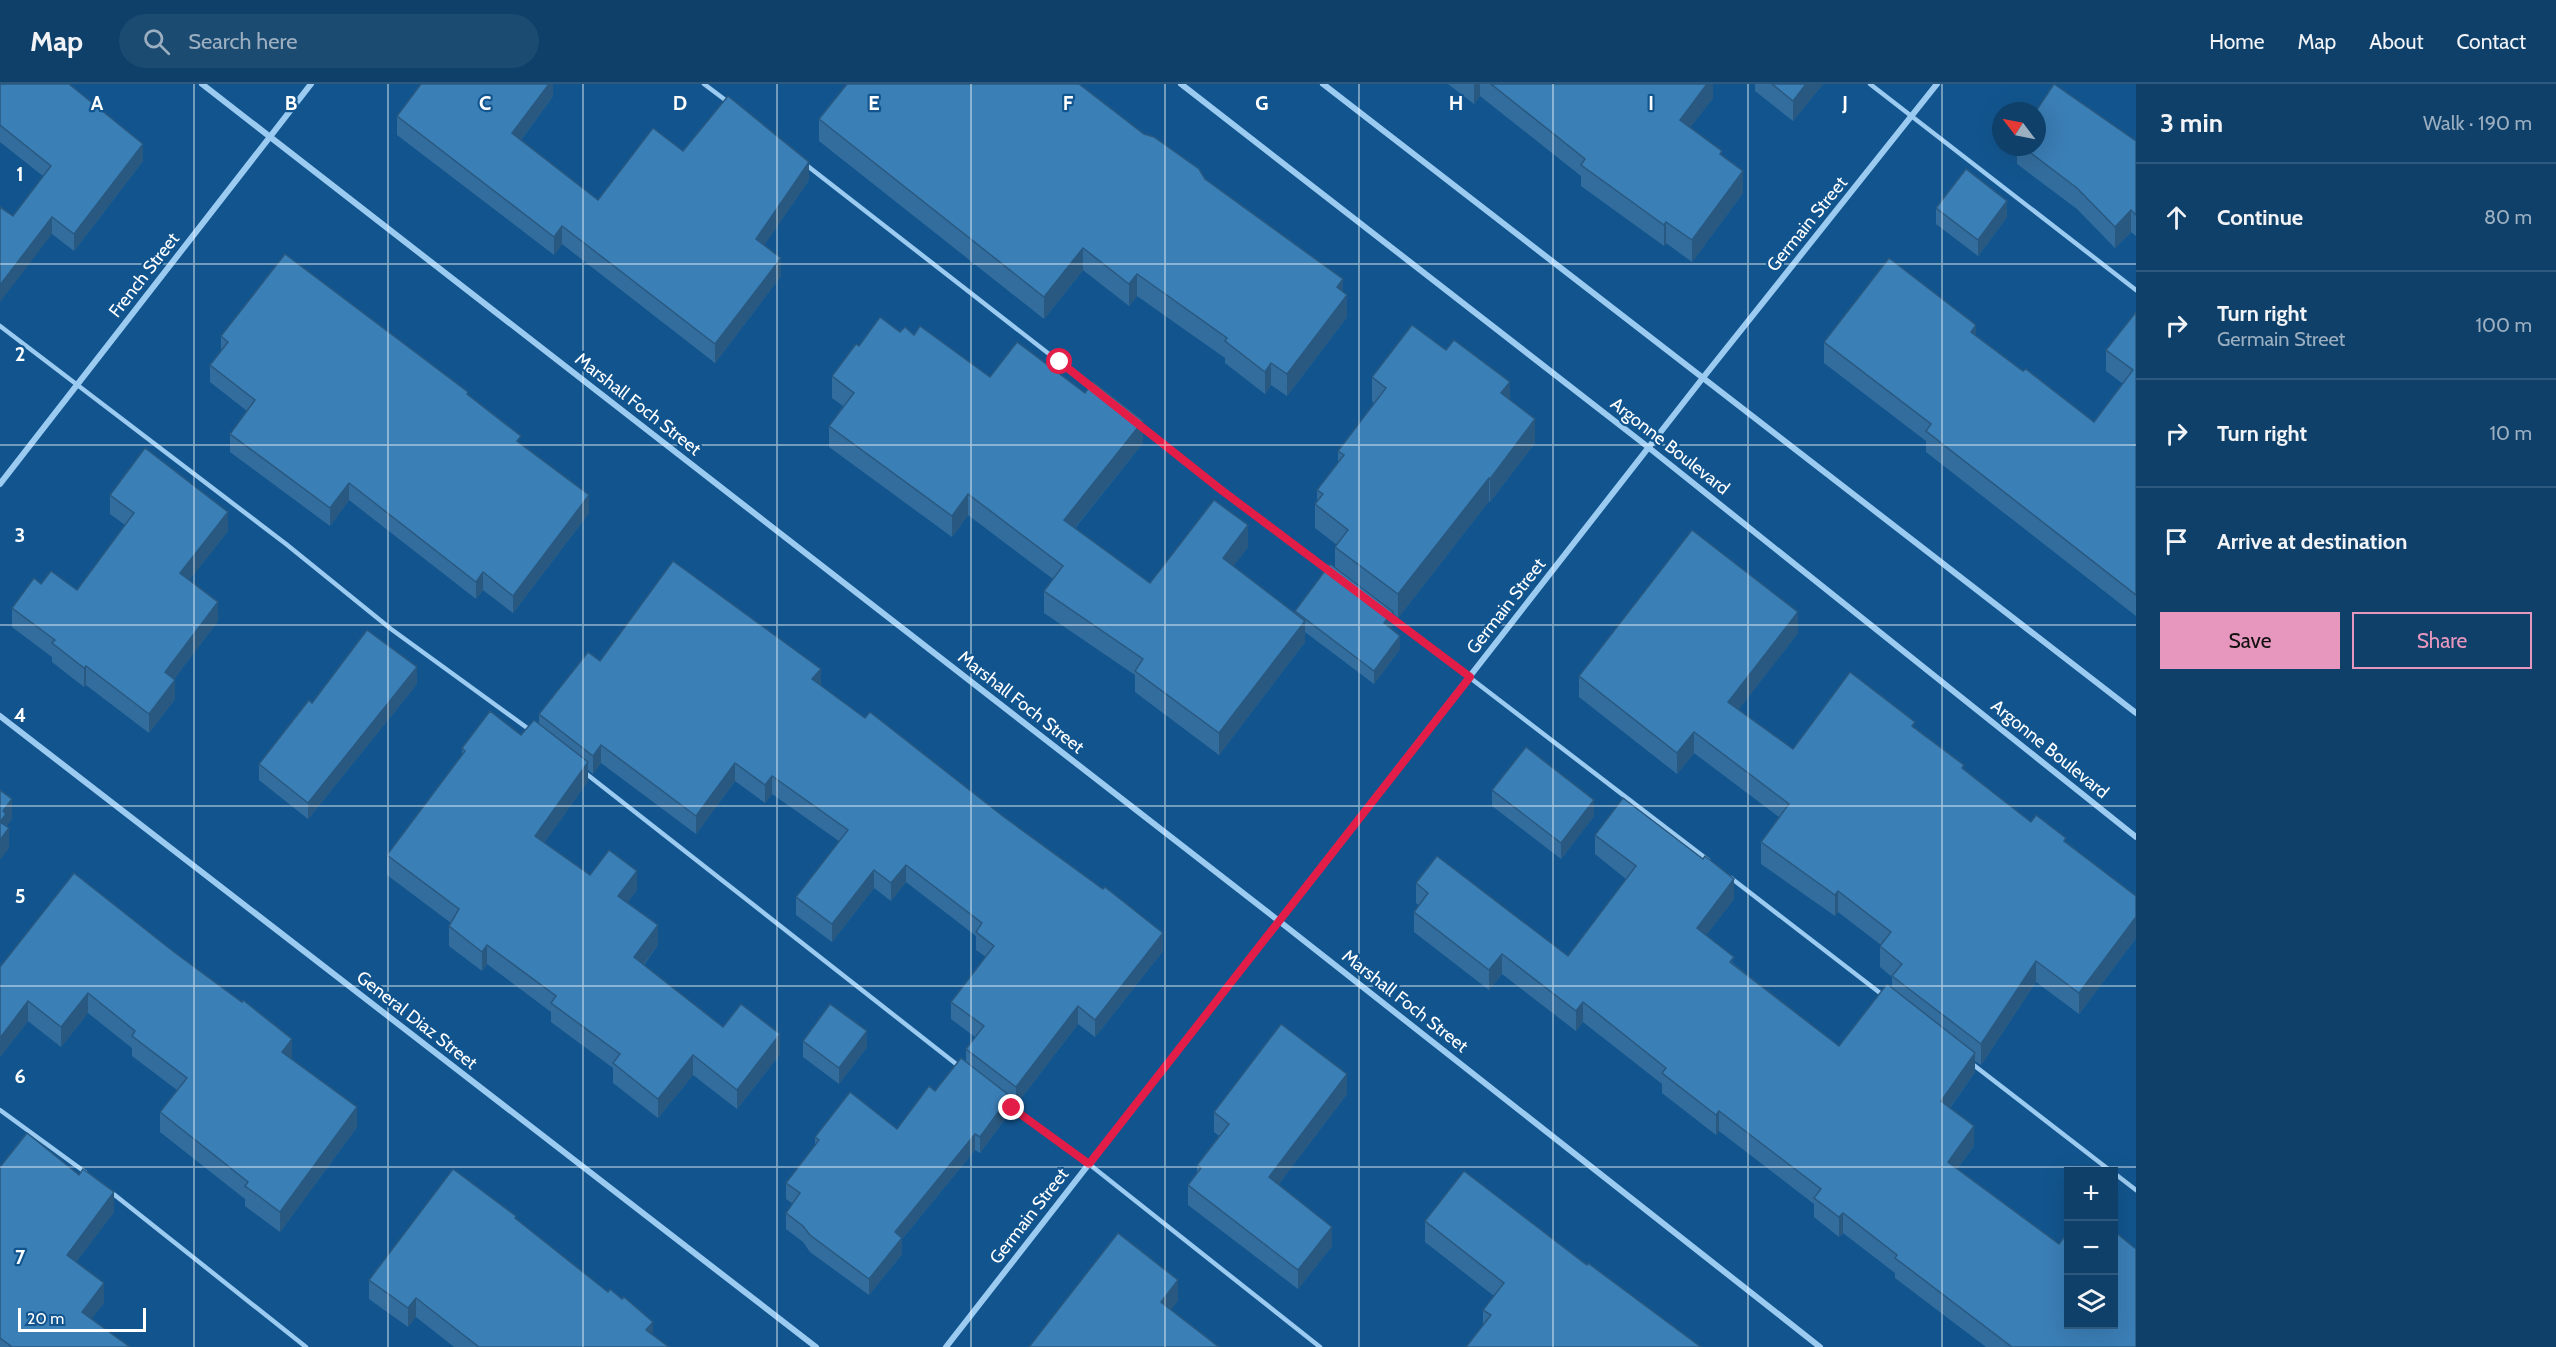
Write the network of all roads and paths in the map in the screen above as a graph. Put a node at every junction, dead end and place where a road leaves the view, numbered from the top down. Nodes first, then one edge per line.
1 (202, 84) edge
2 (311, 84) edge
3 (704, 84) edge
4 (1181, 84) edge
5 (1323, 84) edge
6 (1870, 84) edge
7 (1937, 84) edge
8 (729, 103) edge
9 (1912, 117) junction
10 (270, 137) junction
11 (801, 161) edge
12 (2136, 290) edge
13 (0, 326) edge
14 (1702, 379) junction
15 (77, 386) junction
16 (1095, 390) edge
17 (1131, 418) edge
18 (1648, 447) junction
19 (0, 484) edge
20 (1340, 579) edge
21 (1387, 614) edge
22 (1470, 677) junction
23 (2136, 713) edge
24 (0, 717) edge
25 (536, 734) edge
26 (581, 770) edge
27 (2136, 837) edge
28 (1715, 866) edge
29 (1725, 873) edge
30 (1279, 921) junction
31 (1885, 997) edge
32 (1970, 1062) edge
33 (968, 1073) edge
34 (1003, 1101) edge
35 (0, 1110) edge
36 (1089, 1164) junction
37 (2106, 1167) edge
38 (86, 1173) edge
39 (2118, 1176) edge
40 (105, 1188) edge
41 (2136, 1190) edge
42 (306, 1347) edge
43 (816, 1347) edge
44 (946, 1347) edge
45 (1320, 1347) edge
46 (1820, 1347) edge

1 - 10 street, Marshall Foch Street
2 - 10 street, French Street
3 - 8 lane
4 - 18 street, Argonne Boulevard
5 - 14 street
6 - 9 lane
7 - 9 street, Germain Street
9 - 12 lane
9 - 14 street, Germain Street
10 - 15 street, French Street
10 - 30 street, Marshall Foch Street
11 - 16 lane
13 - 15 lane
14 - 18 street, Germain Street
14 - 23 street
15 - 19 street, French Street
15 - 25 lane
17 - 20 lane
18 - 22 street, Germain Street
18 - 27 street, Argonne Boulevard
21 - 22 lane
22 - 28 lane
22 - 30 street, Germain Street
24 - 43 street, General Diaz Street
26 - 33 lane
29 - 31 lane
30 - 36 street, Germain Street
30 - 46 street, Marshall Foch Street
32 - 37 lane
34 - 36 lane
35 - 38 lane
36 - 44 street, Germain Street
36 - 45 lane
39 - 41 lane
40 - 42 lane

